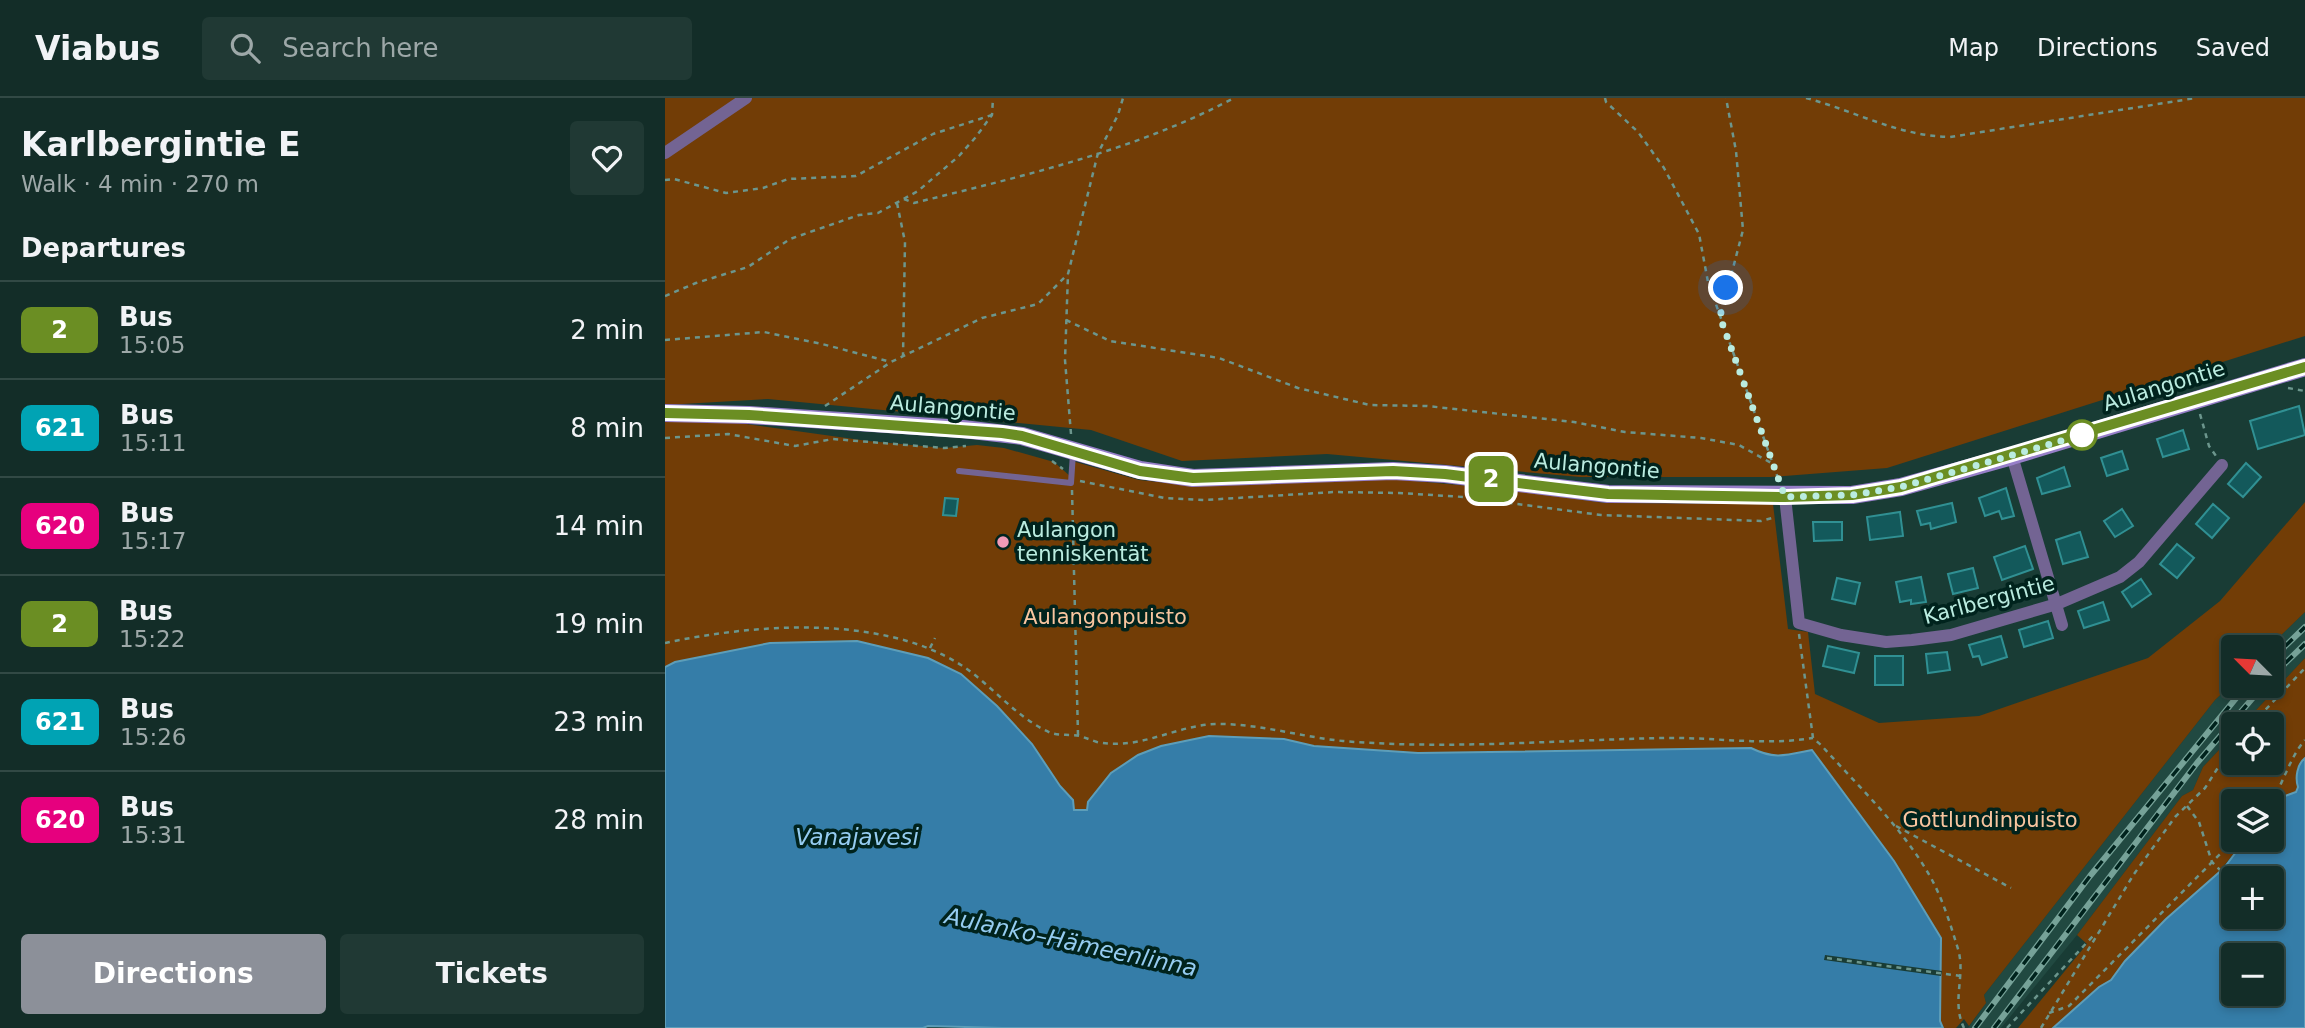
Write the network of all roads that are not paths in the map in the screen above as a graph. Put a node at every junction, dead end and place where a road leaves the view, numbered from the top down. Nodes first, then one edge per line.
1 (746, 98) edge
2 (665, 153) edge
3 (2305, 367) edge
4 (665, 413) edge
5 (1073, 451) junction
6 (2012, 456) junction
7 (2219, 460) road end
8 (959, 471) dead end
9 (1785, 497) junction
10 (2057, 604) junction
11 (2062, 625) dead end

1 - 2 street
3 - 6 main road, Aulangontie
4 - 5 main road, Aulangontie
5 - 8 lane
5 - 9 main road, Aulangontie
6 - 9 main road, Aulangontie
6 - 10 street
7 - 10 street, Karlbergintie
9 - 10 street, Karlbergintie
10 - 11 street

